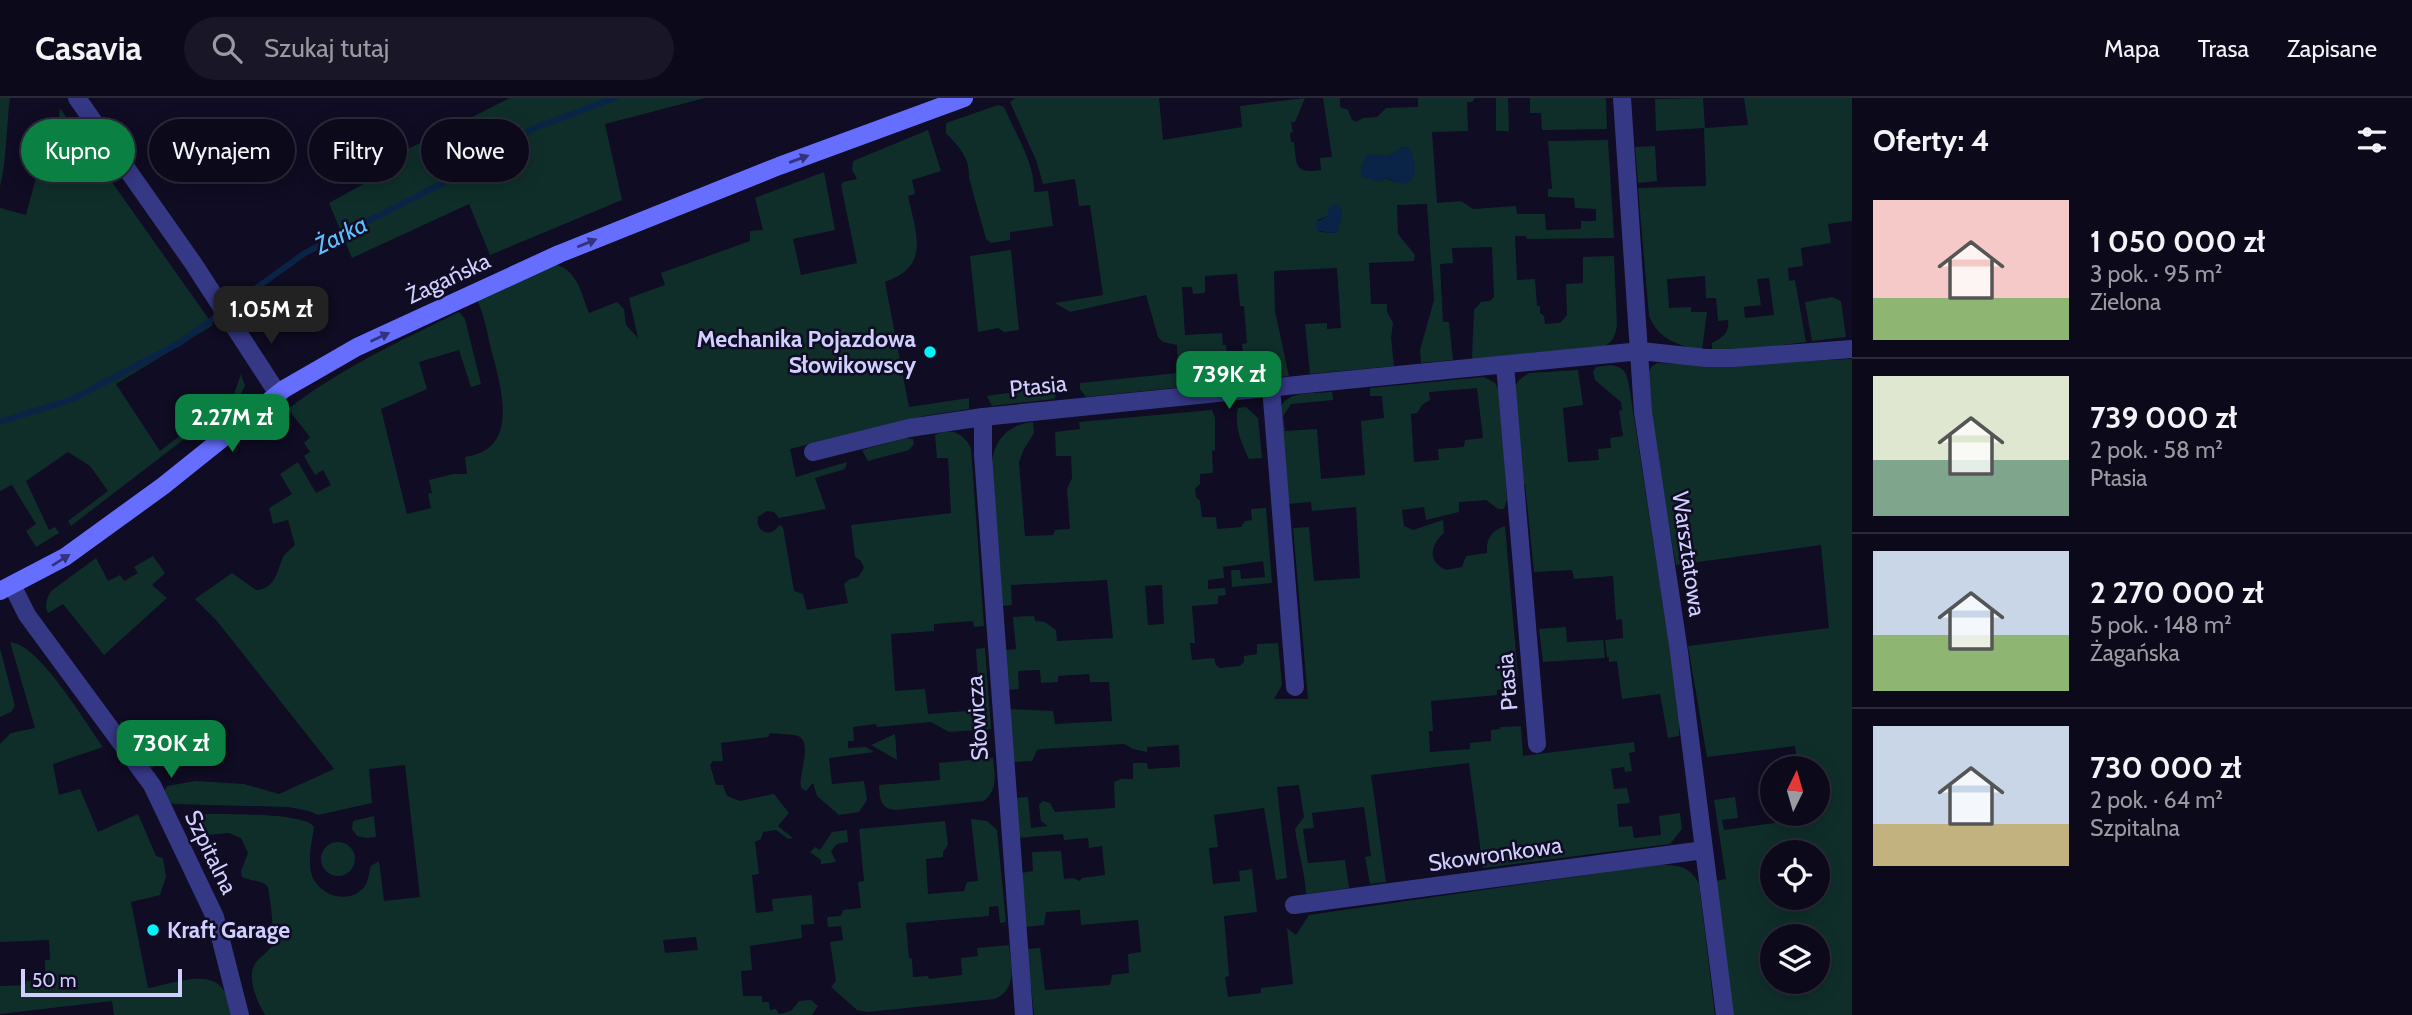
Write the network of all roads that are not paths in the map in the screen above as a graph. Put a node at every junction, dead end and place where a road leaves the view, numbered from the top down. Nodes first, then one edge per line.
1 (76, 98) edge
2 (964, 98) edge
3 (1622, 98) edge
4 (1852, 349) edge
5 (1640, 351) junction
6 (1505, 365) junction
7 (1272, 387) junction
8 (278, 394) junction
9 (983, 417) junction
10 (813, 452) dead end
11 (6, 588) edge
12 (1295, 687) dead end
13 (1537, 744) dead end
14 (1703, 850) junction
15 (1294, 905) dead end
16 (240, 1015) edge
17 (1024, 1015) edge
18 (1725, 1015) edge

1 - 8 street
8 -> 2 street, Żagańska
3 - 5 street, Warsztatowa
4 - 5 street, Ptasia
5 - 6 street, Ptasia
5 - 14 street, Warsztatowa
6 - 7 street, Ptasia
6 - 13 street, Ptasia
7 - 9 street, Ptasia
7 - 12 street
11 -> 8 street, Żagańska
9 - 10 street, Ptasia
9 - 17 street, Słowicza
11 - 16 street, Szpitalna
14 - 15 street, Skowronkowa
14 - 18 street, Warsztatowa

